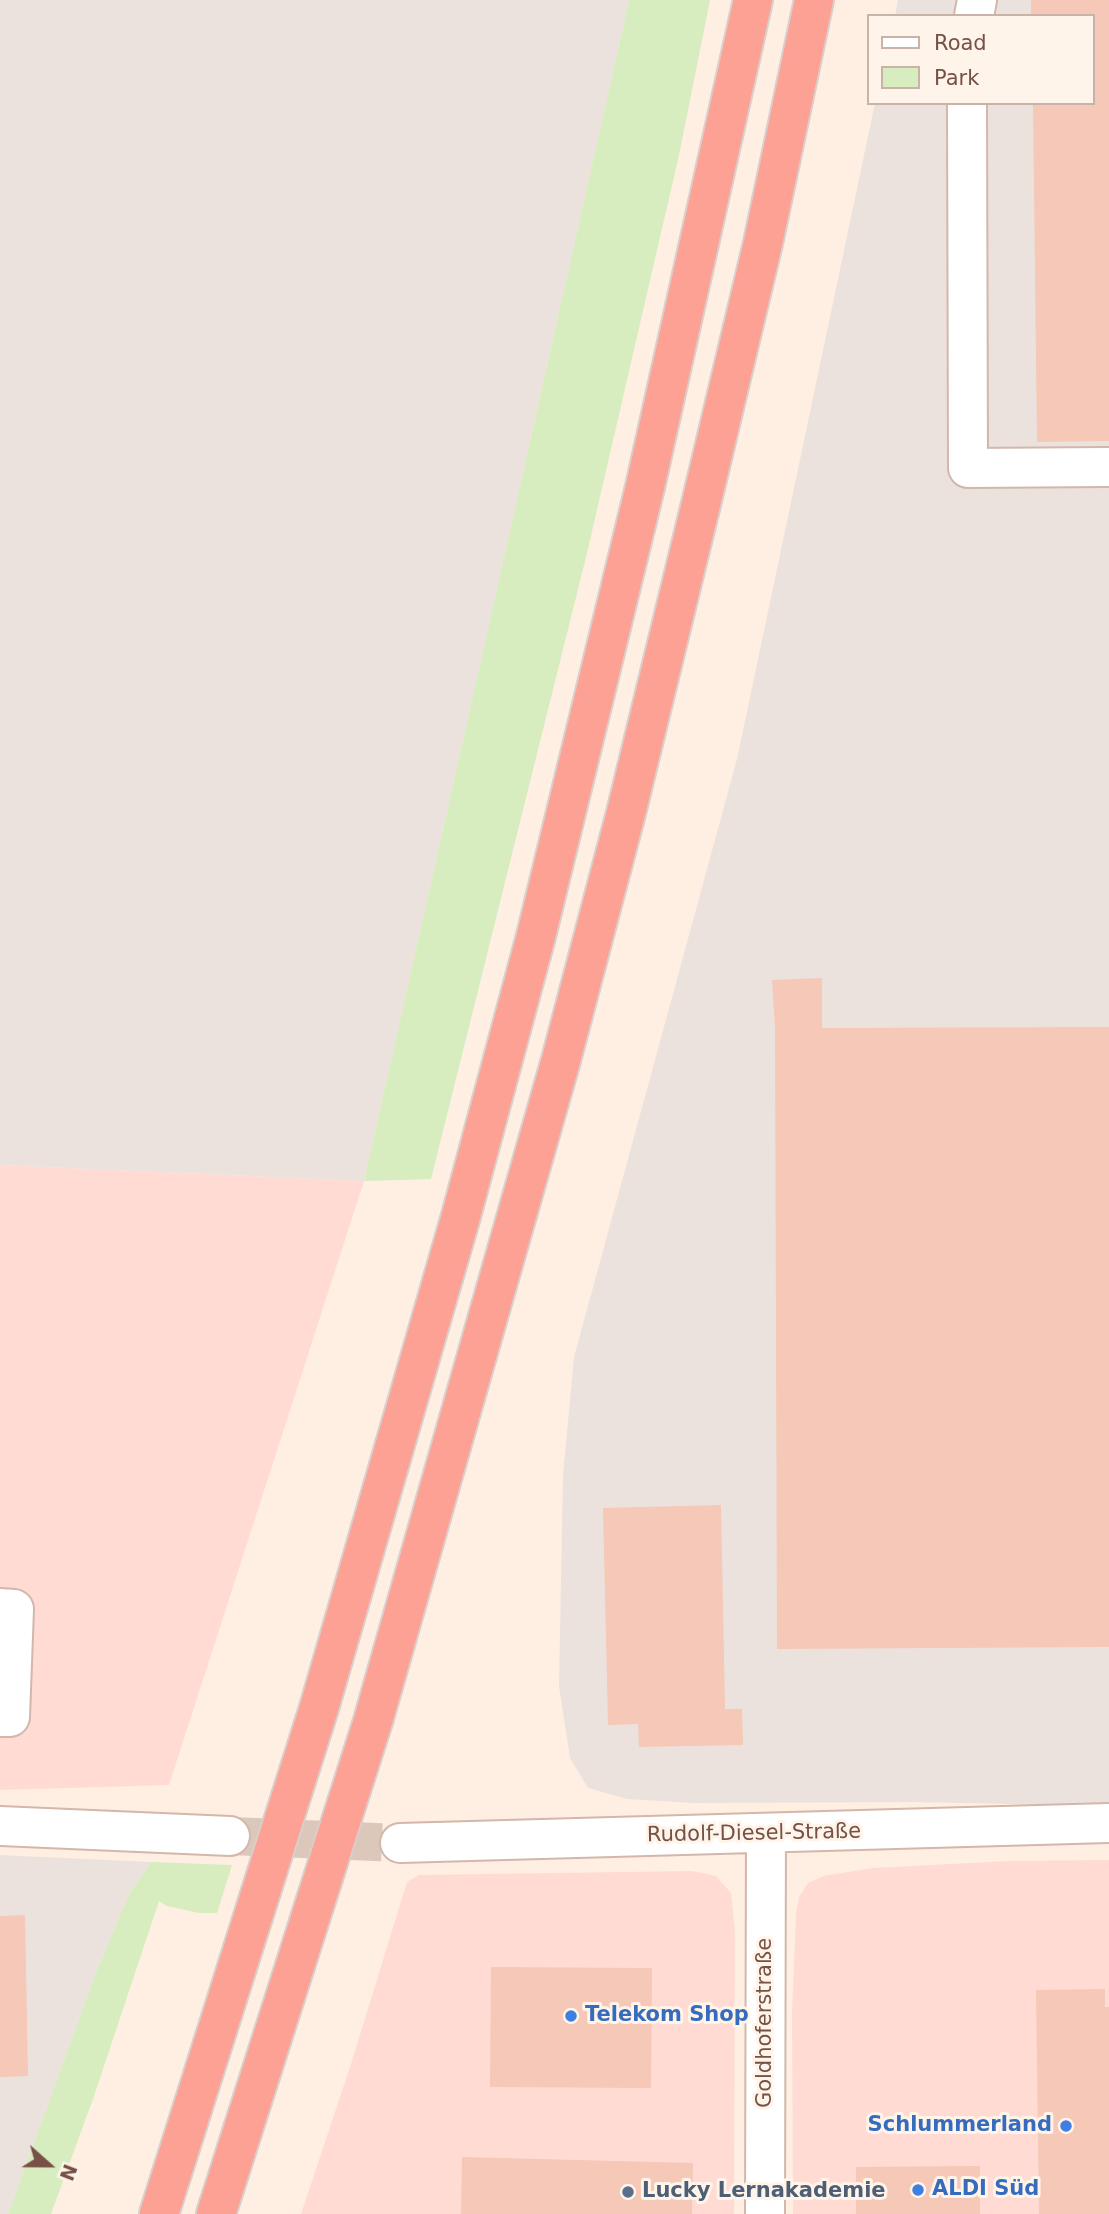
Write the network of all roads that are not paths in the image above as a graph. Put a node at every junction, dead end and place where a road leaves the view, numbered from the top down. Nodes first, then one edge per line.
1 (753, 0) edge
2 (814, 0) edge
3 (967, 105) edge
4 (1109, 467) edge
5 (0, 1608) edge
6 (0, 1717) edge
7 (1109, 1824) edge
8 (0, 1826) edge
9 (766, 1833) junction
10 (230, 1836) tunnel mouth
11 (400, 1843) tunnel mouth
12 (159, 2214) edge
13 (216, 2214) edge
14 (765, 2214) edge

1 - 12 highway
2 - 13 highway
3 - 4 street
5 - 6 street
7 - 9 street, Rudolf-Diesel-Straße
8 - 10 street
9 - 11 street, Rudolf-Diesel-Straße
9 - 14 street, Goldhoferstraße

